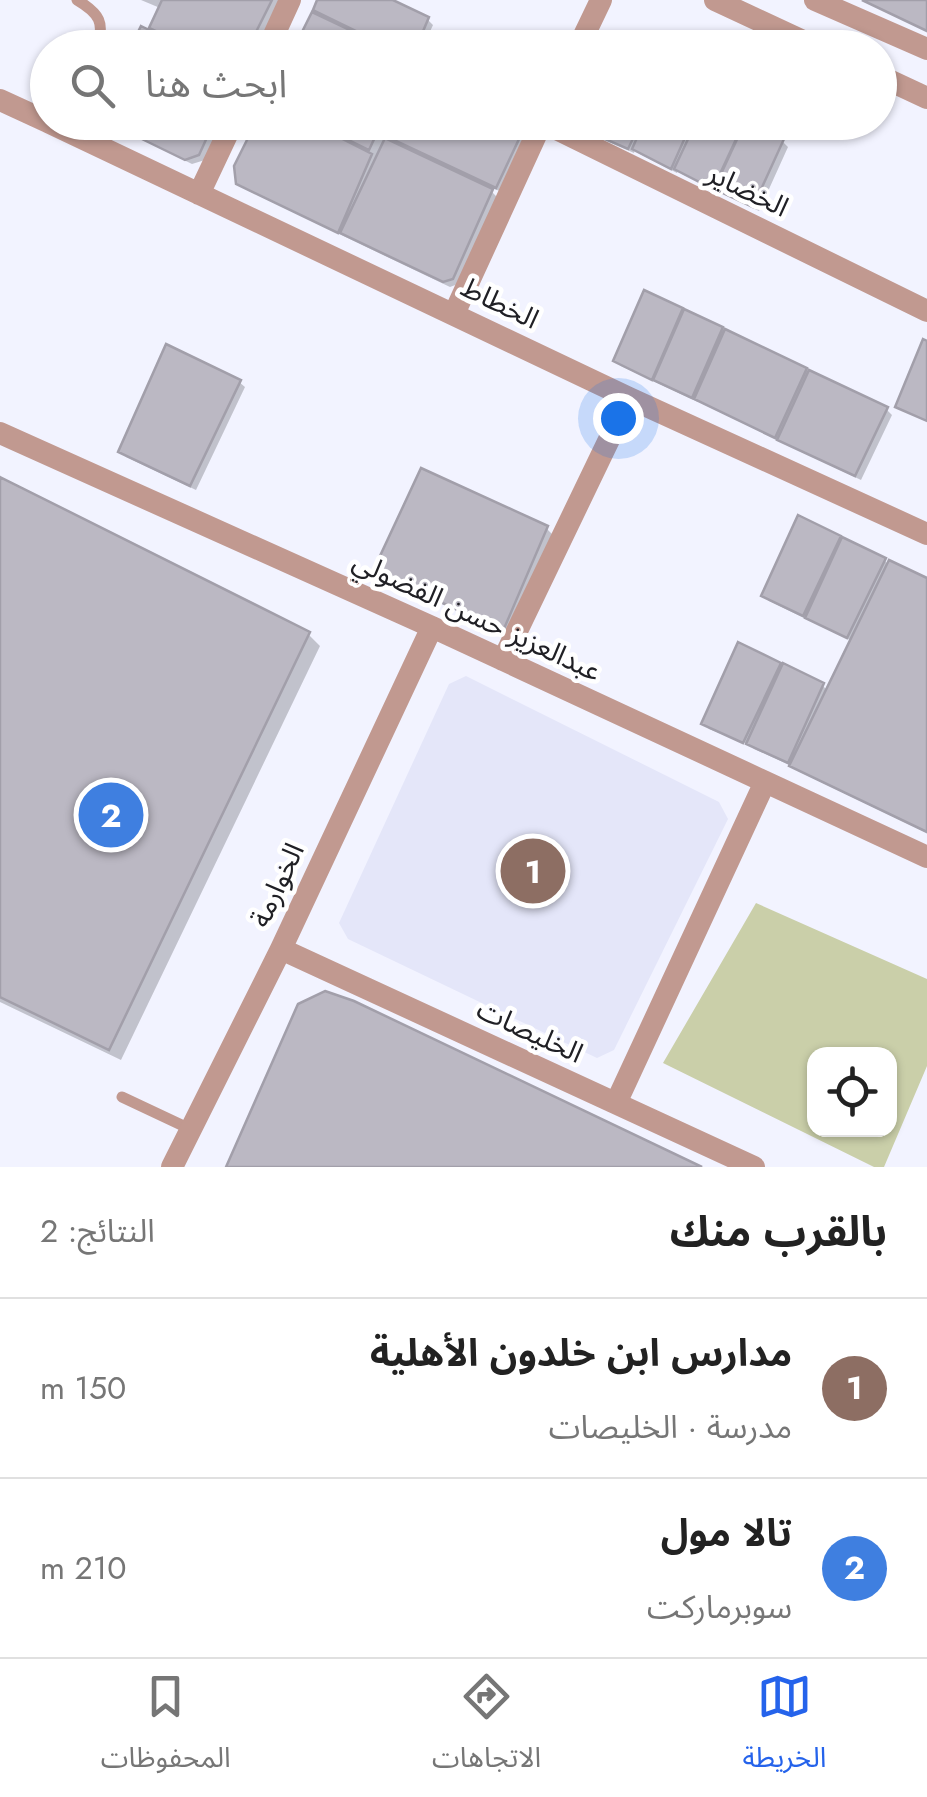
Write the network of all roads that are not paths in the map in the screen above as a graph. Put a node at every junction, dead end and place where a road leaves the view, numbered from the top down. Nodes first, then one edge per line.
1 (77, 0) edge
2 (290, 0) edge
3 (601, 0) edge
4 (715, 0) edge
5 (815, 0) edge
6 (102, 30) edge
7 (276, 30) edge
8 (587, 30) edge
9 (779, 30) edge
10 (884, 30) edge
11 (897, 36) edge
12 (927, 49) edge
13 (897, 84) edge
14 (927, 98) edge
15 (0, 100) edge
16 (30, 113) edge
17 (87, 140) edge
18 (224, 140) edge
19 (534, 140) edge
20 (579, 140) edge
21 (199, 194) junction
22 (927, 310) edge
23 (454, 314) junction
24 (628, 398) junction
25 (0, 433) edge
26 (927, 534) edge
27 (432, 627) junction
28 (503, 660) junction
29 (765, 782) junction
30 (927, 857) edge
31 (280, 949) junction
32 (122, 1097) dead end
33 (616, 1103) junction
34 (190, 1129) junction
35 (172, 1167) edge
36 (754, 1167) edge

1 - 6 lane
2 - 7 street
3 - 8 street
4 - 9 street
5 - 10 street
11 - 12 street
13 - 14 street
15 - 16 street, الخطاط
17 - 21 street, الخطاط
18 - 21 street
19 - 23 street
20 - 22 street, الخضاير
21 - 23 street, الخطاط
23 - 24 street, الخطاط
24 - 26 street, الخطاط
24 - 28 street
25 - 27 street, عبدالعزيز حسن الفضولي
27 - 28 street, عبدالعزيز حسن الفضولي
27 - 31 street, الخوارمة
28 - 29 street, عبدالعزيز حسن الفضولي
29 - 30 street, عبدالعزيز حسن الفضولي
29 - 33 street
31 - 33 street, الخليصات
31 - 34 street, الخوارمة
32 - 34 lane
33 - 36 street, الخليصات
34 - 35 street, الخوارمة

